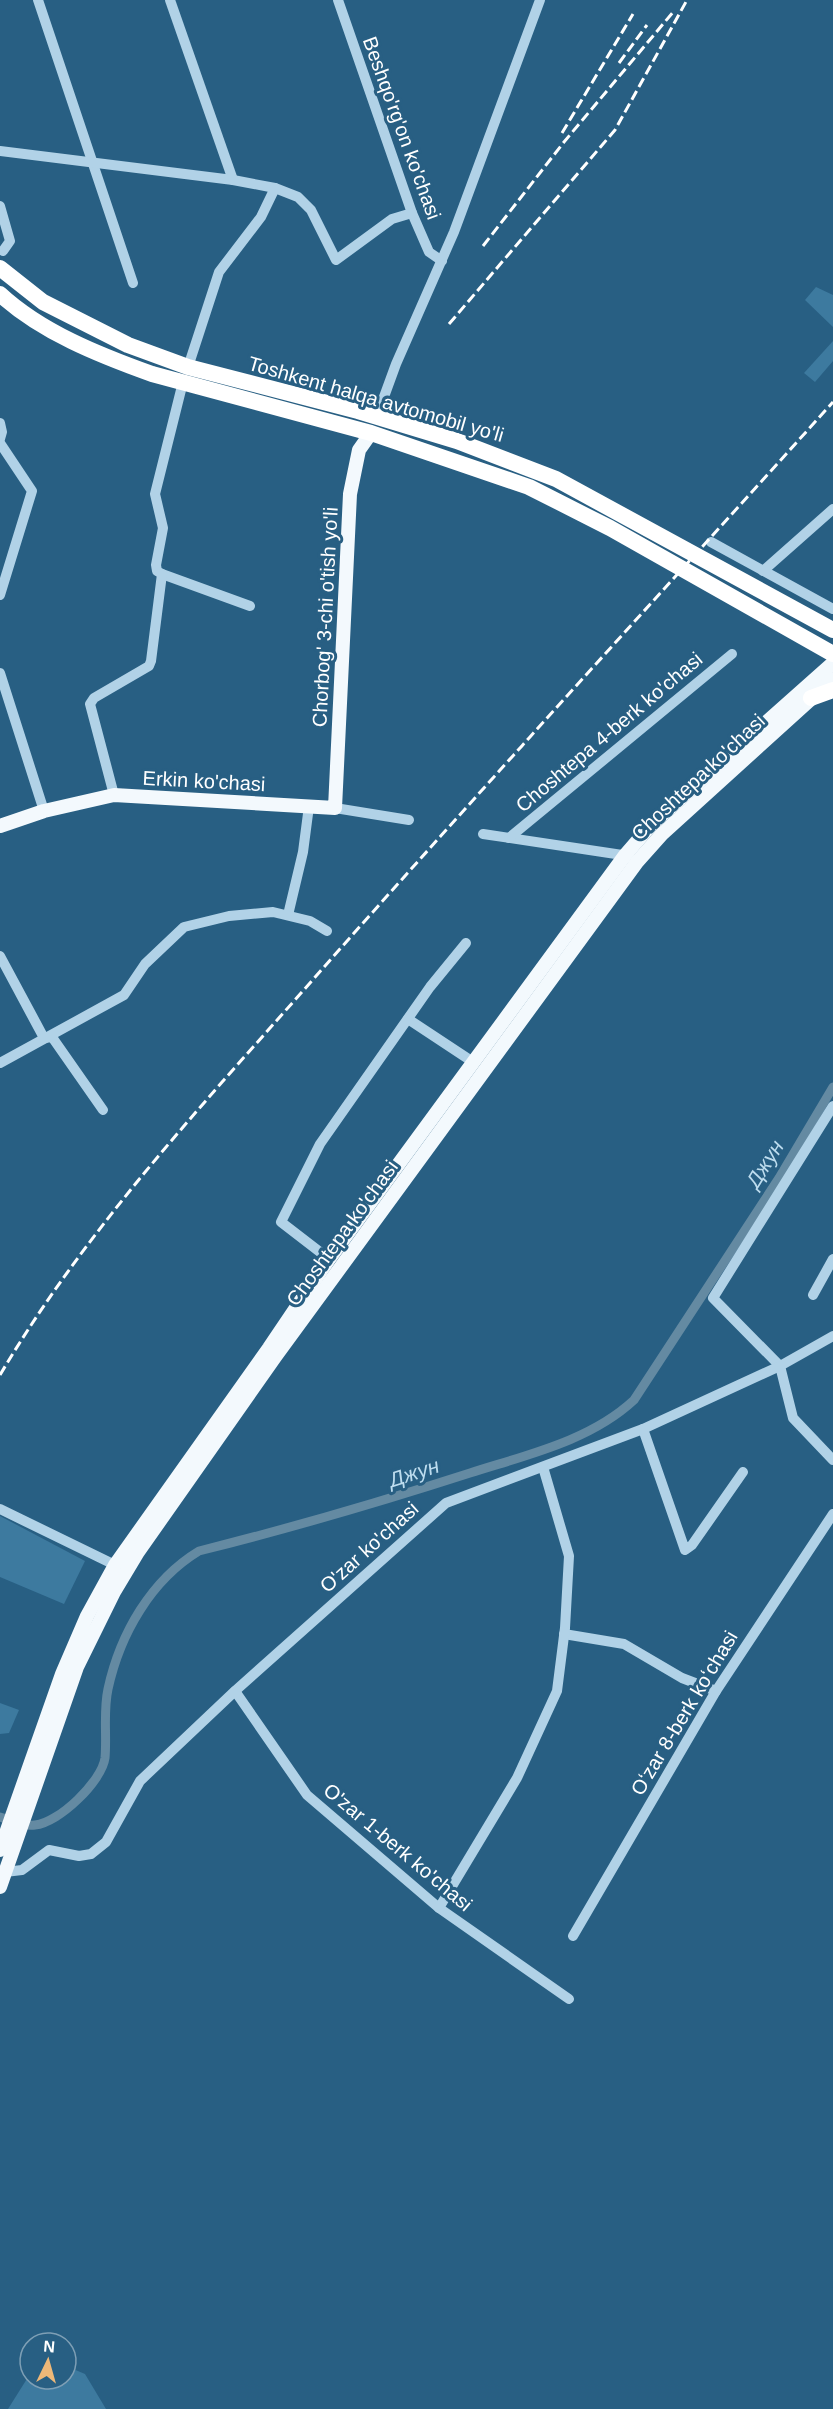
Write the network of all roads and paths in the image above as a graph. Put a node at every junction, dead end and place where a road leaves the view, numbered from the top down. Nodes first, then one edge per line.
1 (38, 0) edge
2 (170, 0) edge
3 (338, 0) edge
4 (540, 0) edge
5 (0, 151) edge
6 (91, 163) junction
7 (233, 180) junction
8 (275, 188) junction
9 (0, 206) edge
10 (412, 213) junction
11 (3, 250) dead end
12 (442, 261) junction
13 (0, 268) edge
14 (133, 284) dead end
15 (0, 294) edge
16 (186, 374) junction
17 (377, 416) junction
18 (0, 423) edge
19 (371, 434) junction
20 (0, 441) edge
21 (833, 509) edge
22 (711, 543) dead end
23 (763, 571) junction
24 (162, 574) junction
25 (0, 595) edge
26 (250, 606) dead end
27 (833, 609) edge
28 (833, 630) edge
29 (732, 654) dead end
30 (831, 666) edge
31 (0, 673) edge
32 (833, 690) edge
33 (811, 698) junction
34 (114, 795) junction
35 (309, 806) junction
36 (335, 808) junction
37 (44, 811) junction
38 (409, 820) dead end
39 (0, 826) edge
40 (483, 834) dead end
41 (509, 838) junction
42 (631, 858) junction
43 (288, 915) junction
44 (327, 931) dead end
45 (466, 944) dead end
46 (0, 956) edge
47 (408, 1019) junction
48 (52, 1037) junction
49 (473, 1062) junction
50 (0, 1063) edge
51 (833, 1106) edge
52 (103, 1110) dead end
53 (381, 1200) junction
54 (329, 1259) junction
55 (833, 1259) edge
56 (813, 1295) dead end
57 (833, 1336) edge
58 (780, 1366) junction
59 (643, 1429) junction
60 (833, 1460) edge
61 (543, 1467) junction
62 (743, 1472) dead end
63 (0, 1509) edge
64 (833, 1514) edge
65 (115, 1564) junction
66 (564, 1634) junction
67 (235, 1691) junction
68 (716, 1691) junction
69 (27, 1788) junction
70 (5, 1853) edge
71 (5, 1872) junction
72 (0, 1887) edge
73 (439, 1908) junction
74 (573, 1936) dead end
75 (569, 1999) dead end

1 - 6 street
2 - 7 street
3 - 10 street, Beshqo'rg'on ko'chasi
4 - 12 street
5 - 6 street
6 - 7 street
6 - 14 street
7 - 8 street
8 - 10 street
8 - 16 street
9 - 11 street
10 - 12 street, Beshqo'rg'on ko'chasi
12 - 17 street
13 - 16 highway, Toshkent halqa avtomobil yo'li
15 - 16 highway, Toshkent halqa avtomobil yo'li
16 - 17 highway, Toshkent halqa avtomobil yo'li
16 - 19 highway, Toshkent halqa avtomobil yo'li
16 - 24 street
17 - 19 highway
17 - 28 highway, Toshkent halqa avtomobil yo'li
18 - 20 street
19 - 30 highway, Toshkent halqa avtomobil yo'li
19 - 36 main road, Chorbog' 3-chi o'tish yo'li
20 - 25 street
21 - 23 street
22 - 23 street
23 - 27 street
24 - 26 street
24 - 34 street
29 - 41 street, Choshtepa 4-berk ko'chasi
30 - 33 main road, Choshtepa ko'chasi
30 - 42 main road, Choshtepa ko'chasi
31 - 37 street
32 - 33 highway
33 - 42 main road, Choshtepa ko'chasi
34 - 35 main road, Erkin ko'chasi
34 - 37 main road, Erkin ko'chasi
35 - 36 main road, Erkin ko'chasi
35 - 43 street
36 - 38 street, Erkin ko'chasi
37 - 39 main road, Erkin ko'chasi
40 - 41 street
41 - 42 street
42 - 49 main road, Choshtepa ko'chasi
42 - 53 main road, Choshtepa ko'chasi
43 - 44 street
43 - 48 street
45 - 47 street
46 - 48 street
47 - 49 street
47 - 54 street
48 - 50 street
48 - 52 street
49 - 53 main road, Choshtepa ko'chasi
51 - 58 street
53 - 54 main road, Choshtepa ko'chasi
53 - 69 main road, Choshtepa ko'chasi
54 - 65 main road, Choshtepa ko'chasi
55 - 56 street
57 - 58 street, O'zar ko'chasi
58 - 59 street, O'zar ko'chasi
58 - 60 street
59 - 61 street, O'zar ko'chasi
59 - 62 street
61 - 66 street
61 - 67 street, O'zar ko'chasi
63 - 65 street
64 - 68 street, Oʻzar 8-berk koʻchasi
65 - 69 main road, Choshtepa ko'chasi
66 - 68 street
66 - 73 street
67 - 71 street, O'zar ko'chasi
67 - 73 street, O'zar 1-berk ko'chasi
68 - 74 street, Oʻzar 8-berk koʻchasi
69 - 70 main road, Choshtepa ko'chasi
70 - 71 main road, Choshtepa ko'chasi
71 - 72 main road, Choshtepa ko'chasi
73 - 75 street, O'zar 1-berk ko'chasi

